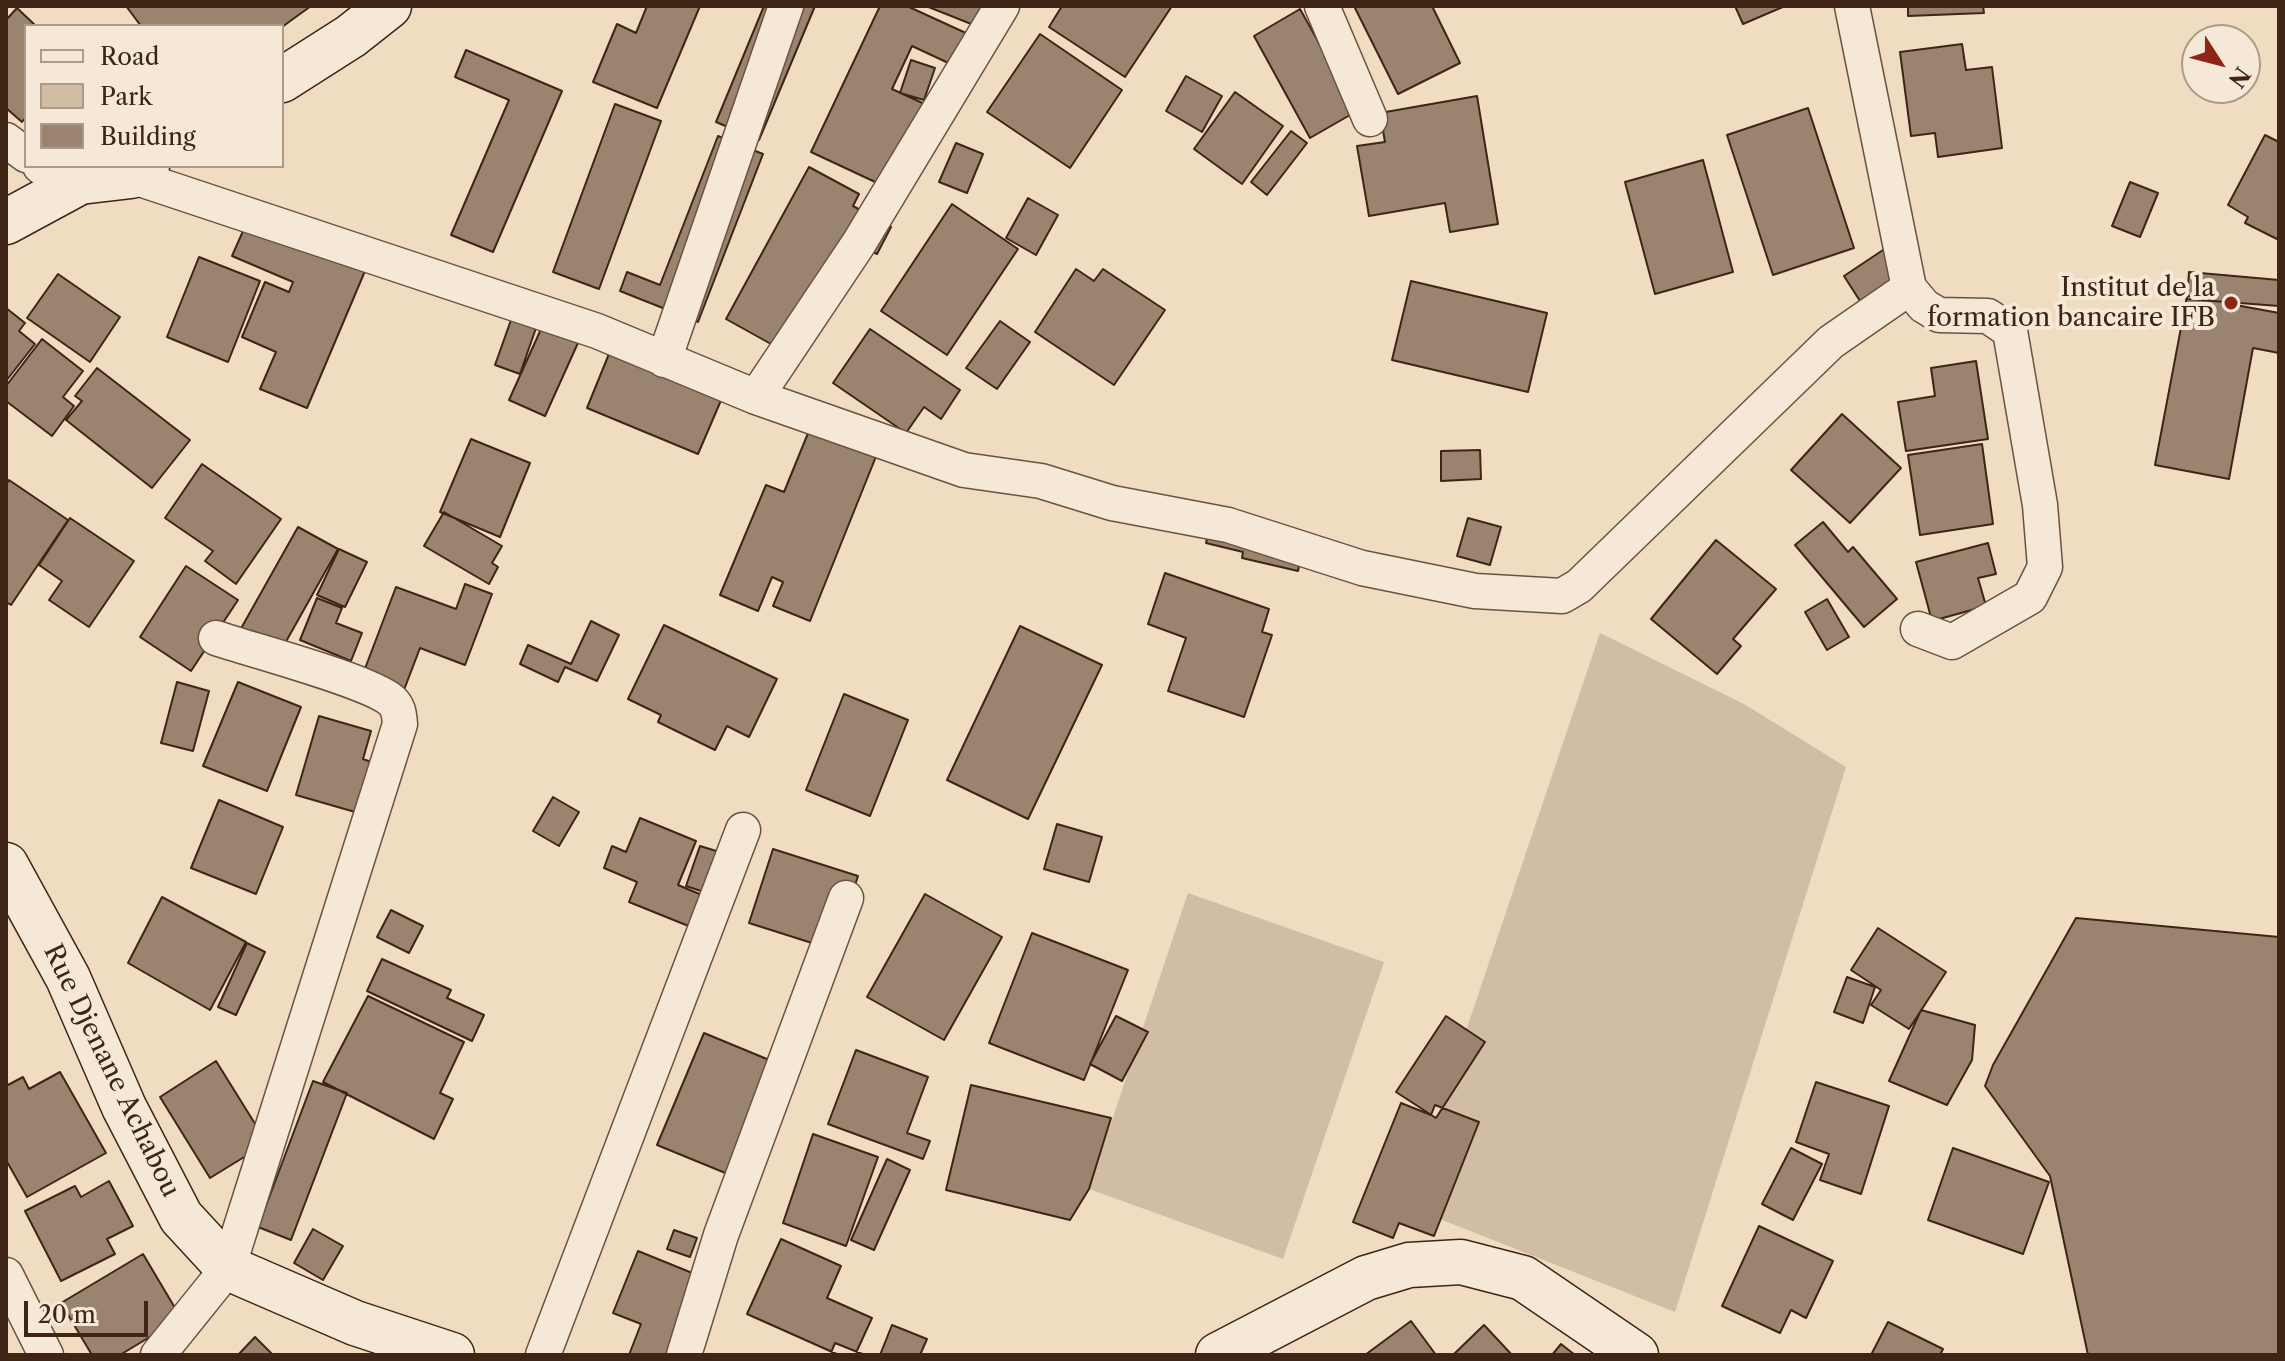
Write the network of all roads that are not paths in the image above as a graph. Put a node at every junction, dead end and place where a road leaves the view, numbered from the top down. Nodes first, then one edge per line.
1 (389, 6) edge
2 (786, 6) edge
3 (1002, 6) edge
4 (1322, 6) edge
5 (1852, 6) edge
6 (284, 79) edge
7 (1370, 119) dead end
8 (6, 140) edge
9 (24, 154) edge
10 (139, 171) edge
11 (62, 178) edge
12 (6, 222) edge
13 (1909, 288) junction
14 (664, 360) junction
15 (756, 397) junction
16 (1918, 629) dead end
17 (216, 638) dead end
18 (743, 830) dead end
19 (6, 865) edge
20 (846, 898) dead end
21 (228, 1268) junction
22 (6, 1275) edge
23 (46, 1355) edge
24 (158, 1355) edge
25 (452, 1355) edge
26 (543, 1355) edge
27 (684, 1355) edge
28 (1218, 1355) edge
29 (1636, 1355) edge

1 - 6 main road
2 - 14 street
3 - 15 street
4 - 7 street
5 - 13 street
8 - 9 street
10 - 11 main road
10 - 14 street
11 - 12 main road
13 - 15 street
13 - 16 street
14 - 15 street
17 - 21 street
18 - 26 street
19 - 21 main road, Rue Djenane Achabou
20 - 27 street
21 - 24 street
21 - 25 main road, Rue Djenane Achabou
22 - 23 street
28 - 29 main road

